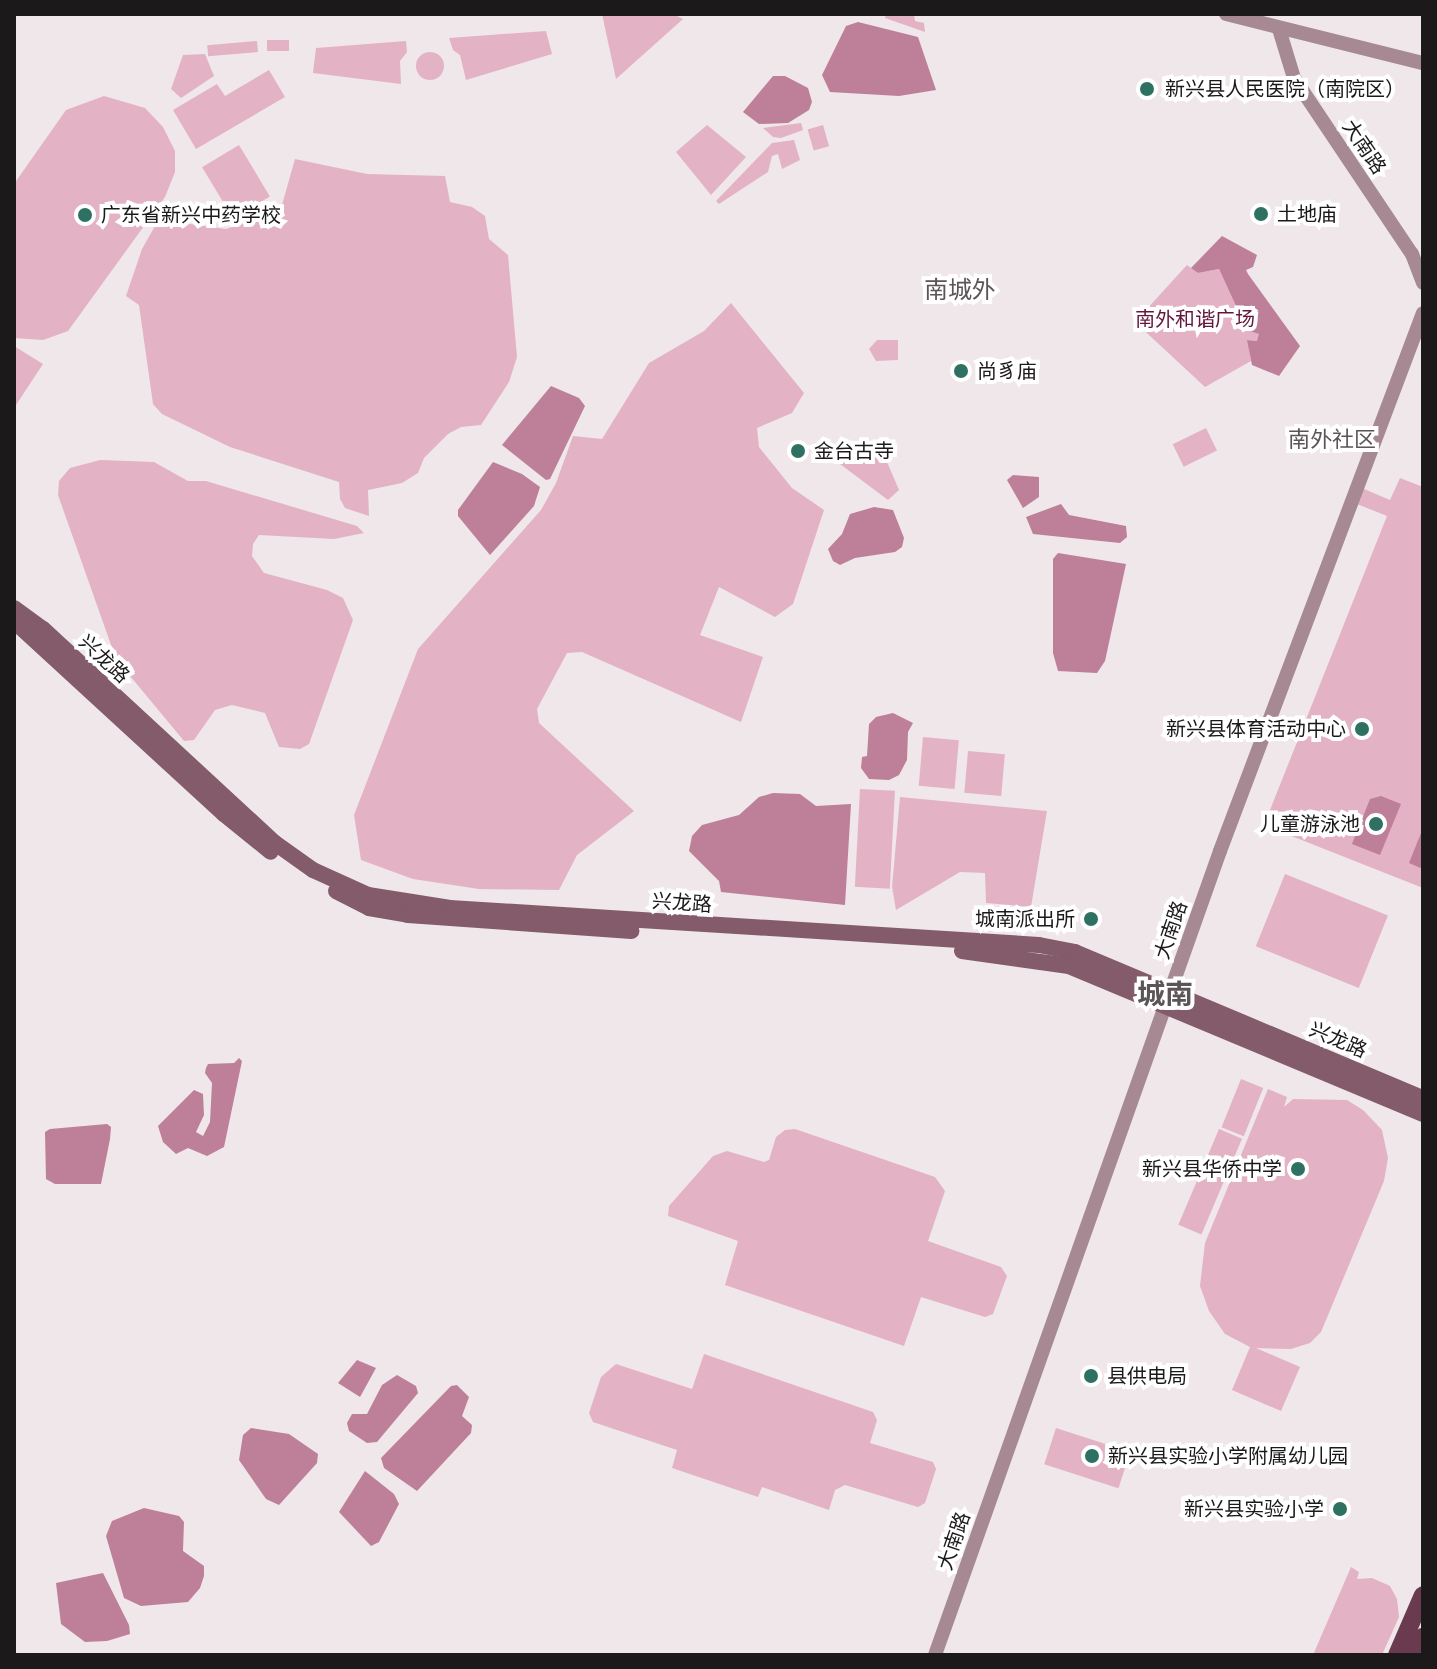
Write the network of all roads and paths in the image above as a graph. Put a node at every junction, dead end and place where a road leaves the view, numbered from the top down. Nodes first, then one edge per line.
1 (1226, 14) edge
2 (1248, 20) junction
3 (1279, 29) junction
4 (1312, 37) junction
5 (1423, 63) edge
6 (1294, 78) junction
7 (1418, 258) edge
8 (1423, 283) edge
9 (1423, 313) edge
10 (14, 608) edge
11 (14, 621) edge
12 (1168, 998) junction
13 (1423, 1098) edge
14 (1423, 1114) edge
15 (1423, 1595) edge
16 (1423, 1637) edge
17 (935, 1655) edge
18 (1397, 1655) edge
19 (1415, 1655) edge

1 - 2 street
2 - 3 street
2 - 6 street
3 - 4 street
3 - 6 street, 大南路
4 - 5 street
4 - 6 street
6 - 7 street, 大南路
7 - 8 street, 大南路
9 - 12 street, 大南路
10 - 12 main road, 兴龙路
11 - 12 main road, 兴龙路
12 - 13 main road, 兴龙路
12 - 14 main road, 兴龙路
12 - 17 street, 大南路
15 - 18 main road
16 - 19 main road

